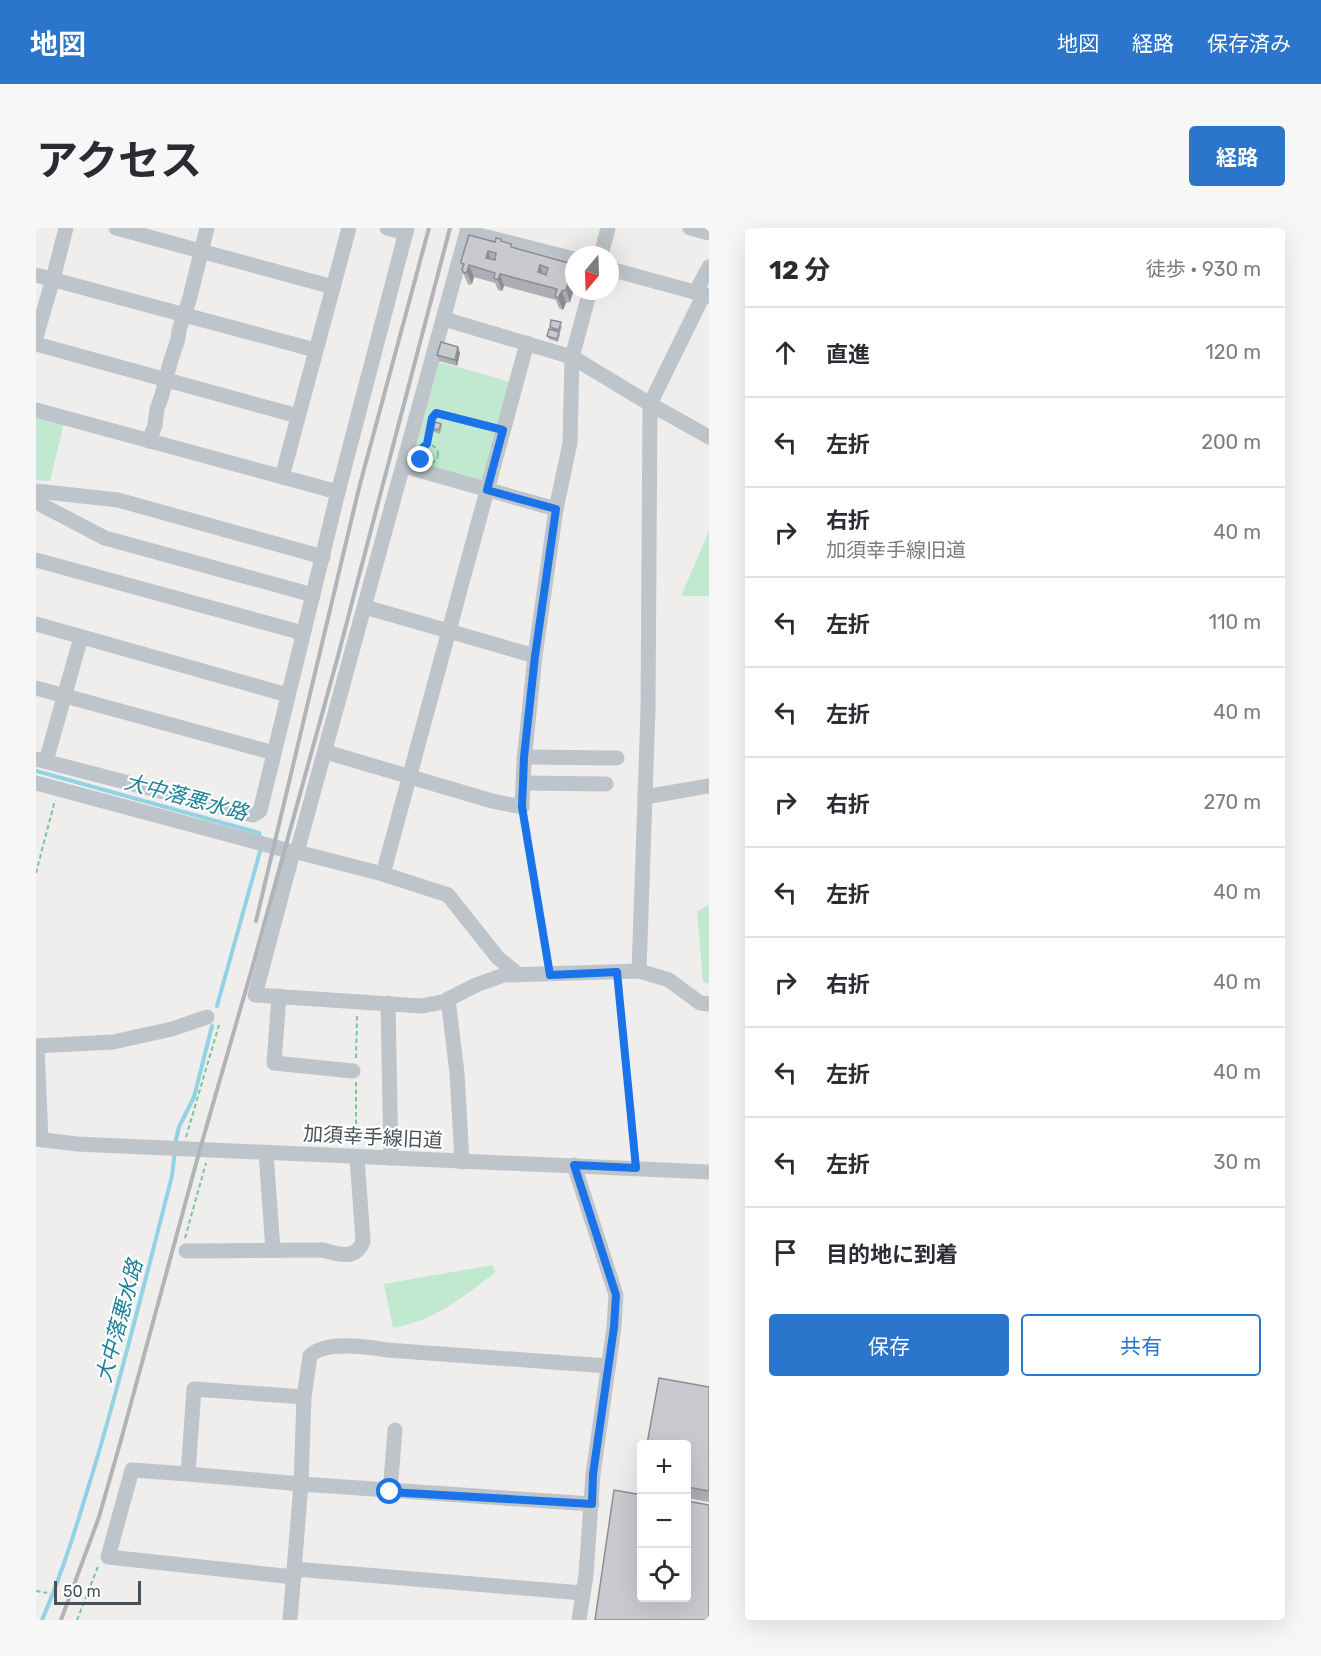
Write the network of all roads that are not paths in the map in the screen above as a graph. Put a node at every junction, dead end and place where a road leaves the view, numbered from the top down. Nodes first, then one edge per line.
1 (66, 228) edge
2 (116, 228) edge
3 (207, 228) edge
4 (349, 228) edge
5 (387, 228) edge
6 (608, 228) edge
7 (690, 228) edge
8 (406, 230) edge
9 (468, 230) edge
10 (709, 233) edge
11 (603, 246) edge
12 (201, 251) junction
13 (565, 257) edge
14 (709, 267) edge
15 (619, 271) edge
16 (36, 275) edge
17 (53, 279) junction
18 (333, 287) junction
19 (703, 294) edge
20 (588, 300) edge
21 (184, 316) junction
22 (444, 319) junction
23 (36, 337) edge
24 (527, 343) junction
25 (36, 344) edge
26 (315, 351) junction
27 (572, 357) junction
28 (166, 380) junction
29 (650, 404) junction
30 (36, 410) edge
31 (298, 416) junction
32 (709, 437) edge
33 (149, 441) junction
34 (404, 466) junction
35 (282, 477) junction
36 (487, 490) junction
37 (36, 491) edge
38 (338, 492) junction
39 (36, 502) edge
40 (556, 509) junction
41 (323, 557) junction
42 (36, 560) edge
43 (313, 596) junction
44 (365, 607) junction
45 (36, 624) edge
46 (449, 631) junction
47 (303, 633) junction
48 (81, 637) junction
49 (535, 656) junction
50 (36, 688) edge
51 (288, 695) junction
52 (65, 696) junction
53 (326, 752) junction
54 (274, 753) junction
55 (524, 757) junction
56 (617, 758) dead end
57 (41, 760) edge
58 (410, 776) junction
59 (36, 783) edge
60 (523, 783) junction
61 (606, 784) dead end
62 (709, 786) edge
63 (645, 797) junction
64 (295, 852) junction
65 (383, 874) junction
66 (639, 971) junction
67 (519, 975) junction
68 (279, 996) junction
69 (448, 999) junction
70 (388, 1003) junction
71 (709, 1004) edge
72 (207, 1017) road end
73 (37, 1046) edge
74 (353, 1071) dead end
75 (38, 1139) edge
76 (266, 1153) junction
77 (357, 1157) junction
78 (391, 1158) junction
79 (462, 1162) junction
80 (574, 1165) junction
81 (709, 1172) edge
82 (273, 1250) junction
83 (186, 1251) road end
84 (608, 1366) junction
85 (304, 1397) junction
86 (395, 1430) dead end
87 (188, 1474) junction
88 (301, 1484) junction
89 (390, 1492) junction
90 (592, 1504) junction
91 (295, 1573) junction
92 (583, 1593) junction
93 (290, 1620) edge
94 (579, 1620) edge

1 - 17 street
2 - 12 street
3 - 12 street
4 - 18 street
5 - 8 street
6 - 11 street
7 - 10 street
8 - 38 street
9 - 13 street
9 - 22 street
12 - 18 street
12 - 21 street
14 - 19 street
15 - 19 street
16 - 17 street
17 - 21 street
17 - 23 street
18 - 26 street
19 - 29 street
20 - 27 street
21 - 26 street
21 - 28 street
22 - 24 street
22 - 34 street
24 - 27 street
24 - 36 street
25 - 28 street
26 - 31 street
27 - 29 street
27 - 40 street
28 - 31 street
28 - 33 street
29 - 32 street
29 - 63 street
30 - 33 street
31 - 35 street
33 - 35 street
34 - 36 street
34 - 44 street
35 - 38 street
36 - 40 street
36 - 46 street
37 - 41 street
38 - 41 street
39 - 43 street
40 - 49 street
41 - 43 street
42 - 47 street
43 - 47 street
44 - 46 street
44 - 53 street
45 - 48 street
46 - 49 street
46 - 58 street
47 - 51 street
48 - 51 street
48 - 52 street
49 - 55 street
50 - 52 street
51 - 54 street
52 - 54 street
52 - 57 street
53 - 58 street
53 - 64 street
54 - 57 street
55 - 56 street
55 - 60 street
58 - 60 street
58 - 65 street
59 - 64 street
60 - 61 street
62 - 63 street
63 - 66 street
64 - 65 street
64 - 68 street
65 - 67 street
66 - 67 street
66 - 71 street
67 - 69 street
68 - 70 street
68 - 74 street
69 - 70 street
69 - 79 street
70 - 78 street
72 - 73 street
73 - 75 street
75 - 76 street, 加須幸手線旧道
76 - 77 street, 加須幸手線旧道
76 - 82 street
77 - 78 street, 加須幸手線旧道
77 - 82 street
78 - 79 street, 加須幸手線旧道
79 - 80 street, 加須幸手線旧道
80 - 81 street, 加須幸手線旧道
80 - 84 street
82 - 83 street
84 - 85 street
84 - 90 street
85 - 87 street
85 - 88 street
86 - 89 street
87 - 88 street
87 - 91 street
88 - 89 street
88 - 91 street
89 - 90 street
90 - 92 street
91 - 92 street
91 - 93 street
92 - 94 street

